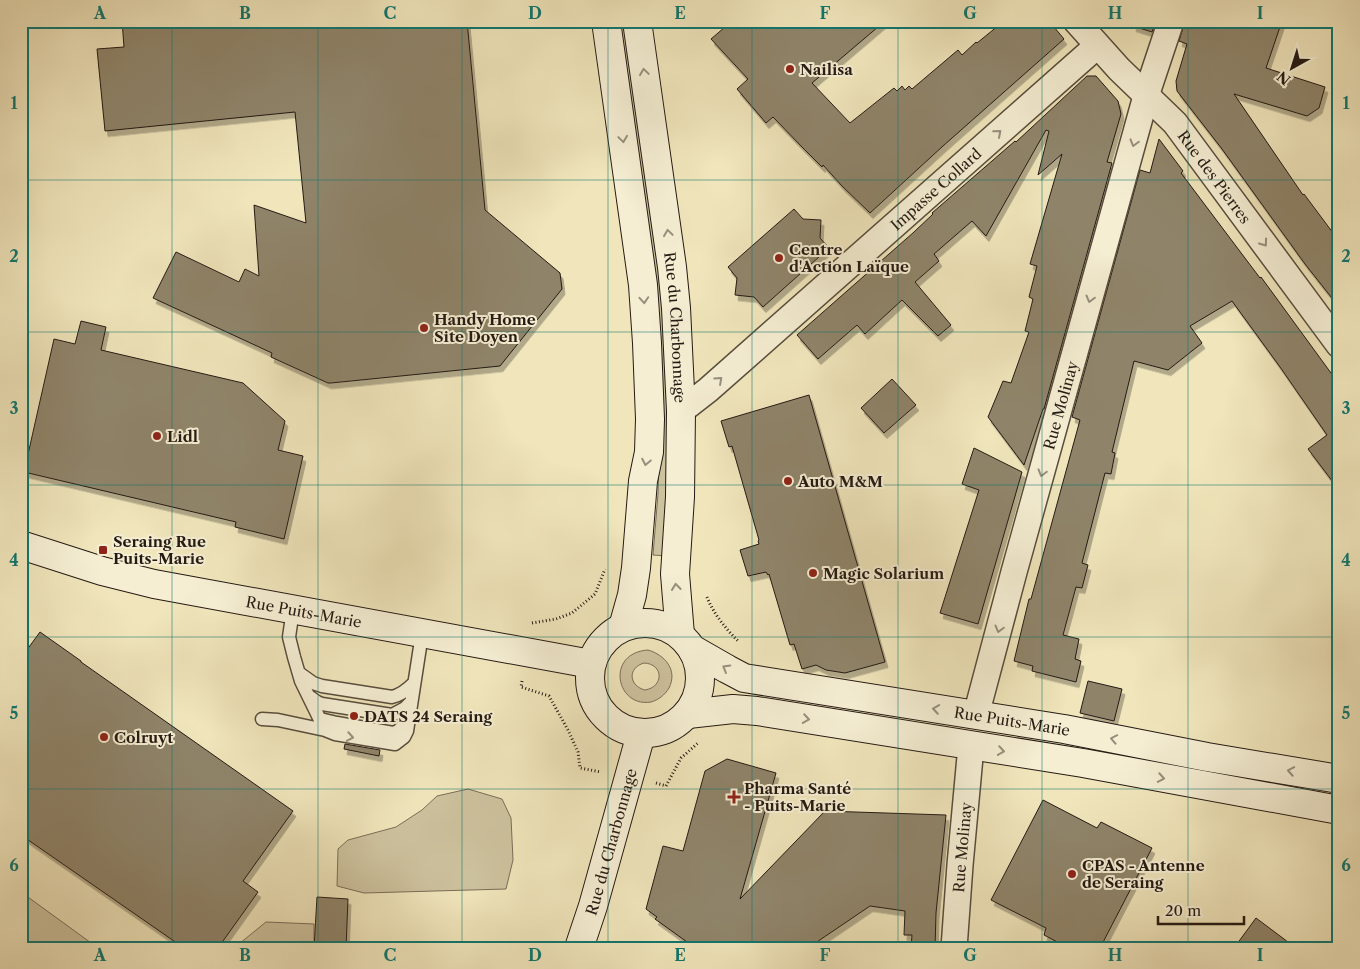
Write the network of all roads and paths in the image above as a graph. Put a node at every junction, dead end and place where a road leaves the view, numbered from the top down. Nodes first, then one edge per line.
1 (606, 21) edge
2 (637, 21) edge
3 (1076, 21) edge
4 (1171, 21) edge
5 (1097, 46) junction
6 (1146, 96) junction
7 (1339, 345) edge
8 (681, 411) junction
9 (21, 545) edge
10 (607, 564) dead end
11 (706, 595) dead end
12 (293, 610) junction
13 (532, 623) dead end
14 (623, 627) junction
15 (422, 634) junction
16 (686, 642) junction
17 (744, 645) dead end
18 (591, 664) junction
19 (299, 673) junction
20 (414, 683) junction
21 (521, 687) dead end
22 (310, 697) junction
23 (411, 702) junction
24 (688, 714) junction
25 (976, 715) junction
26 (262, 719) dead end
27 (323, 724) junction
28 (641, 734) junction
29 (703, 739) dead end
30 (971, 746) junction
31 (580, 768) dead end
32 (1339, 779) edge
33 (666, 786) dead end
34 (1339, 810) edge
35 (580, 948) edge
36 (954, 948) edge

1 -> 14 street, Rue du Charbonnage
8 -> 2 street, Rue du Charbonnage
3 - 5 street, Rue des Pierres
4 - 6 street, Rue Molinay
5 - 6 street, Rue des Pierres
8 -> 5 street, Impasse Collard
6 -> 7 street, Rue des Pierres
6 -> 25 street, Rue Molinay
16 -> 8 street, Rue du Charbonnage
9 - 12 street, Rue Puits-Marie
10 - 13 path
11 - 17 path
12 - 15 street, Rue Puits-Marie
12 - 19 lane
14 - 16 street
14 - 18 street
15 - 18 street, Rue Puits-Marie
15 - 20 lane
16 - 24 street, Rue du Charbonnage
25 -> 16 street, Rue Puits-Marie
18 - 28 street
19 - 20 lane
19 - 22 lane
20 - 23 lane
21 - 31 path
22 - 23 lane
22 - 27 lane
27 -> 23 lane
24 - 28 street
24 -> 30 street, Rue Puits-Marie
32 -> 25 street, Rue Puits-Marie
26 - 27 lane
28 - 35 street, Rue du Charbonnage
29 - 33 path
30 -> 34 street, Rue Puits-Marie
30 - 36 street, Rue Molinay

